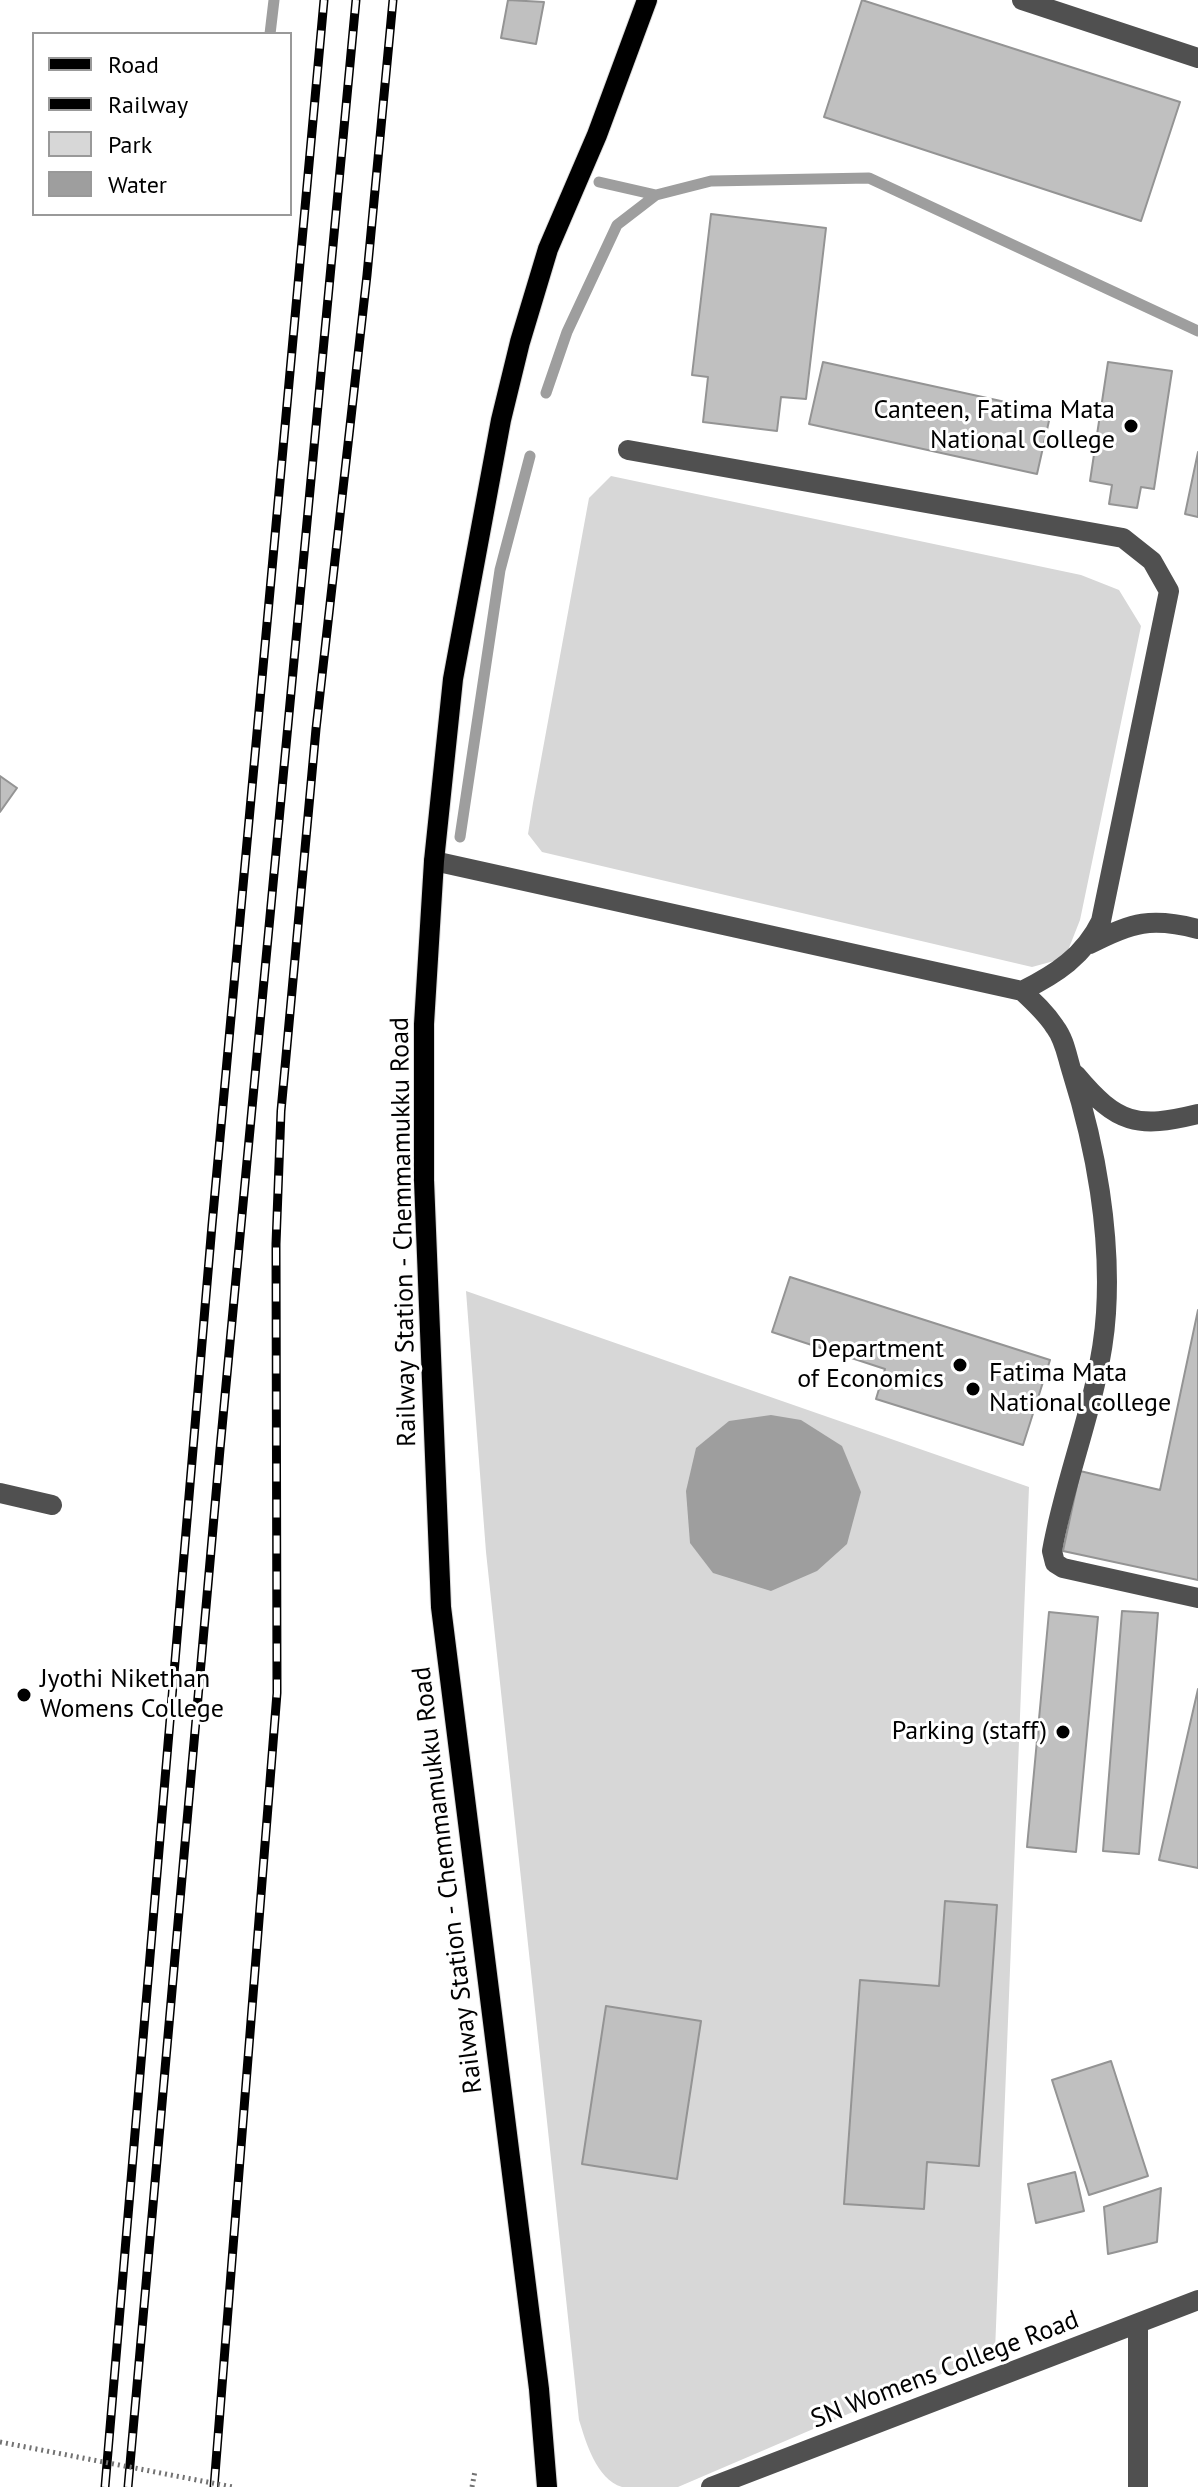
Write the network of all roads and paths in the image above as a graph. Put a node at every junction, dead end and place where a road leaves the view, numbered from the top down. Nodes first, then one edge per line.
1 (647, 0) edge
2 (1022, 0) edge
3 (1198, 58) edge
4 (628, 450) dead end
5 (434, 861) junction
6 (1198, 929) edge
7 (1090, 944) junction
8 (1022, 991) junction
9 (1070, 1068) junction
10 (1198, 1114) edge
11 (0, 1493) edge
12 (52, 1505) dead end
13 (1198, 1598) edge
14 (1198, 2300) edge
15 (1138, 2324) junction
16 (0, 2442) edge
17 (475, 2471) dead end
18 (233, 2487) edge
19 (472, 2487) edge
20 (547, 2487) edge
21 (711, 2487) edge
22 (1138, 2487) edge

1 - 5 main road, Railway Station - Chemmamukku Road
2 - 3 street
4 - 7 street
5 - 8 street
5 - 20 main road, Railway Station - Chemmamukku Road
6 - 7 street
7 - 8 street
8 - 9 street
9 - 10 street
9 - 13 street
11 - 12 street
14 - 15 street, SN Womens College Road
15 - 21 street, SN Womens College Road
15 - 22 street
16 - 18 path, bridge
17 - 19 path

